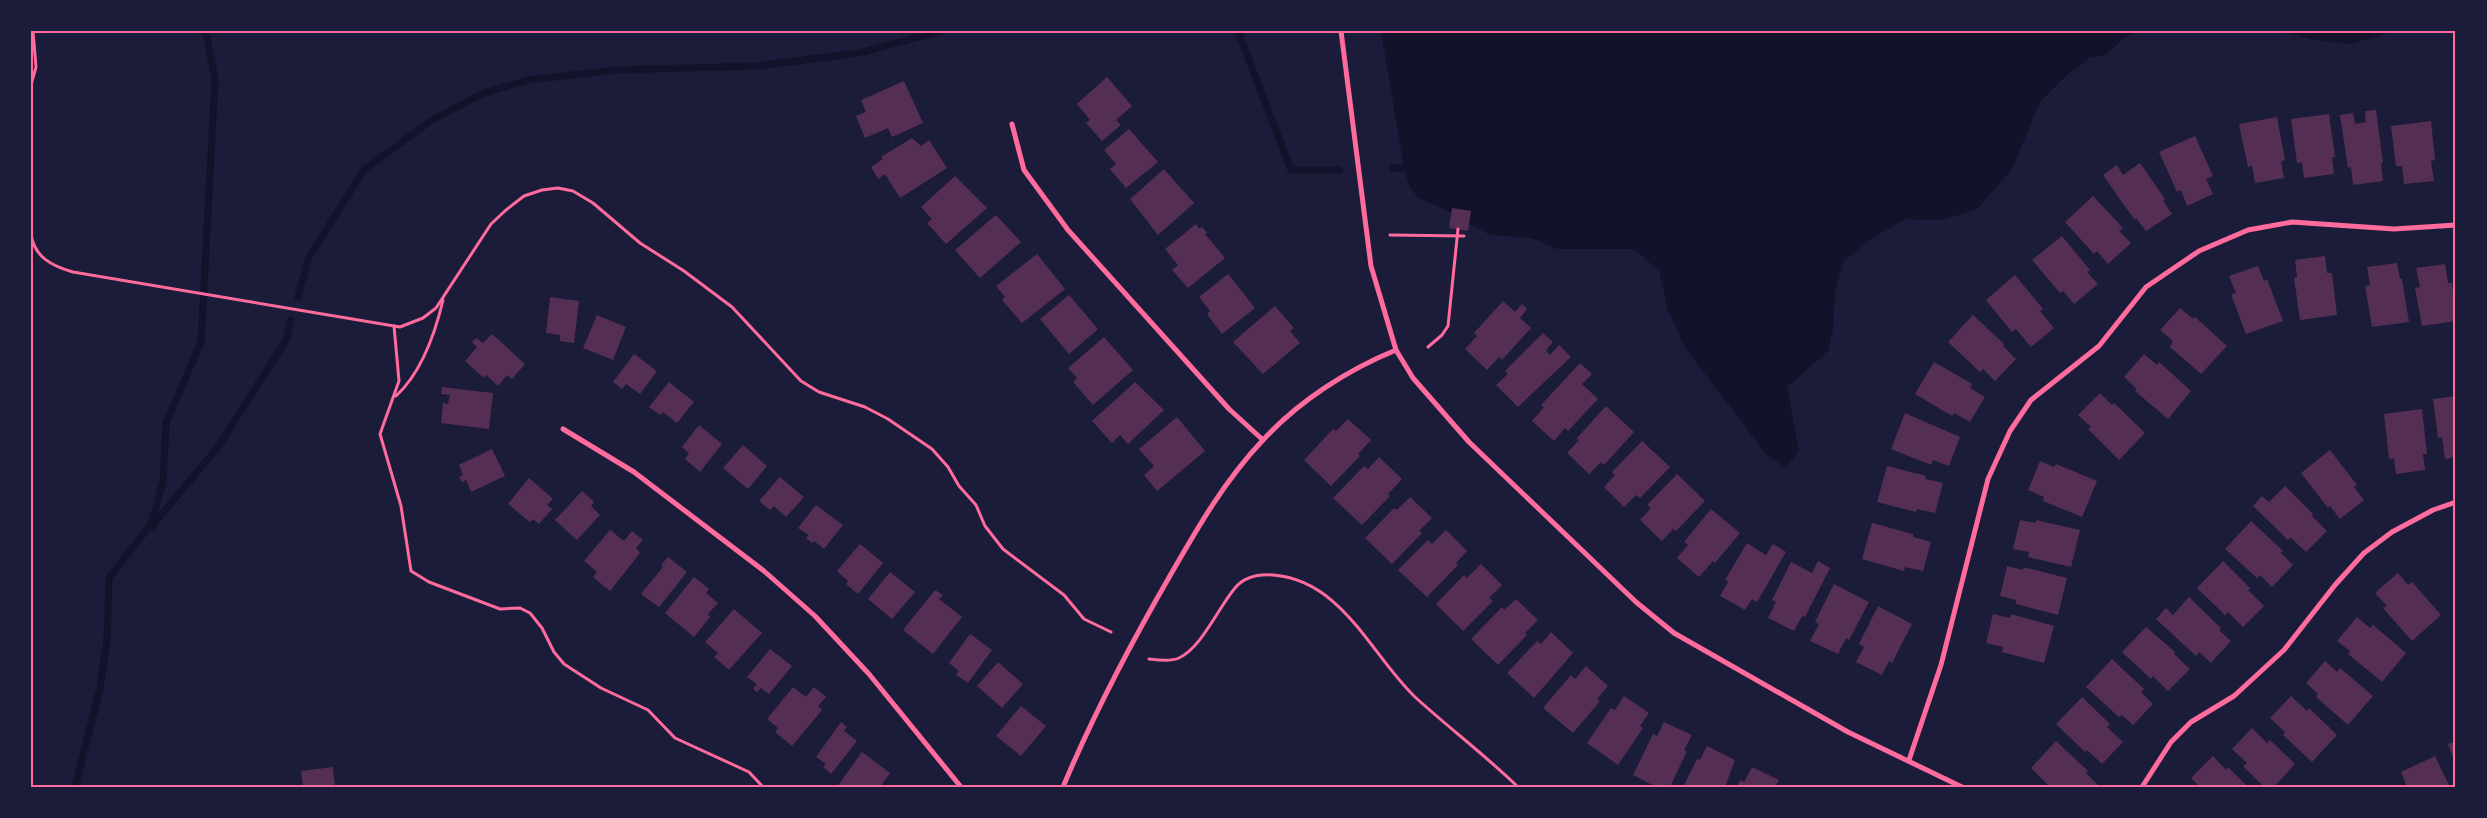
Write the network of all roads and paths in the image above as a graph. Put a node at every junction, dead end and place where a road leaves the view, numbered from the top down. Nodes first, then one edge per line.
1 (33, 31) edge
2 (1341, 31) edge
3 (31, 85) edge
4 (1012, 124) dead end
5 (2456, 225) edge
6 (1458, 229) dead end
7 (31, 234) edge
8 (1390, 235) dead end
9 (1457, 236) junction
10 (1464, 236) dead end
11 (444, 297) junction
12 (394, 326) junction
13 (1428, 347) dead end
14 (1396, 350) junction
15 (395, 396) junction
16 (563, 429) dead end
17 (1263, 440) junction
18 (2456, 502) edge
19 (1111, 632) dead end
20 (1149, 660) dead end
21 (1909, 760) junction
22 (763, 787) edge
23 (961, 787) edge
24 (1063, 787) edge
25 (1518, 787) edge
26 (1962, 787) edge
27 (2142, 787) edge

1 - 3 path
2 - 14 street
4 - 17 street
5 - 21 street
6 - 9 path
7 - 12 path
8 - 9 path
9 - 10 path
9 - 13 path
11 - 12 path
11 - 15 path
11 - 19 path
12 - 15 path
14 - 17 street
14 - 21 street
15 - 22 path
16 - 23 street
17 - 24 street
18 - 27 street
20 - 25 path
21 - 26 street

